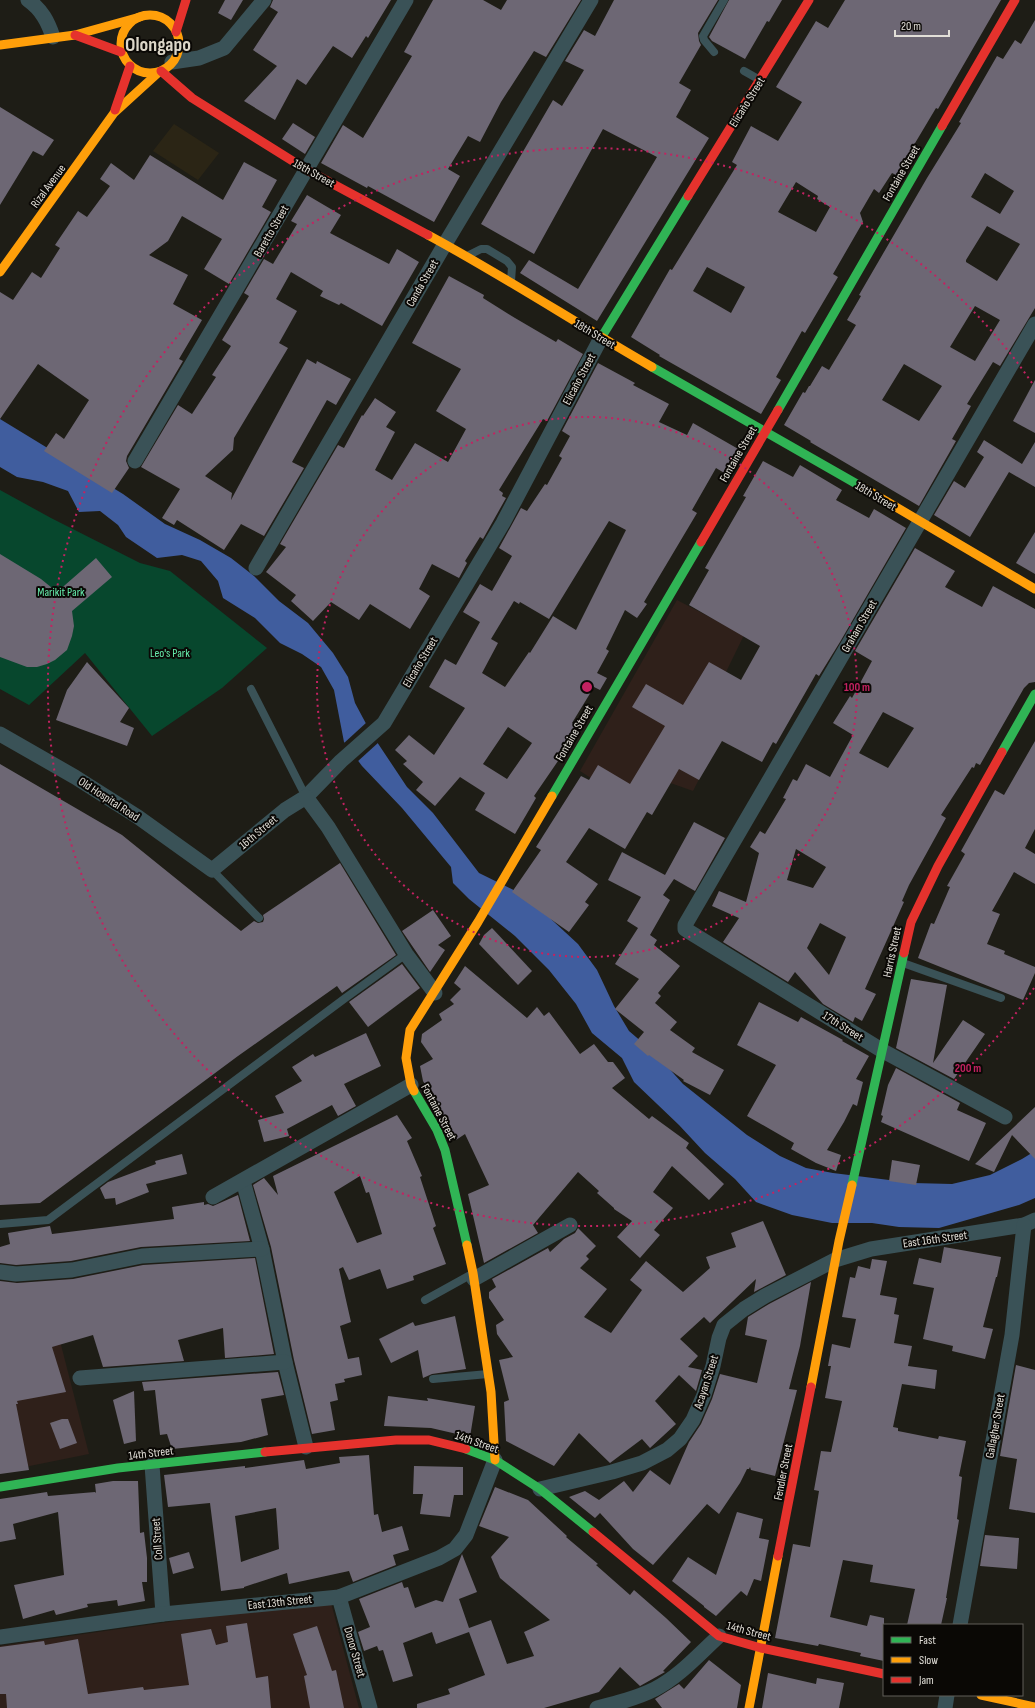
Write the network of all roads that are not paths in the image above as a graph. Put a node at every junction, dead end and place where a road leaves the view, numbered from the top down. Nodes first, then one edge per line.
1 (28, 0) edge
2 (186, 0) edge
3 (264, 0) edge
4 (406, 0) edge
5 (591, 0) edge
6 (724, 0) edge
7 (808, 0) edge
8 (1015, 0) edge
9 (159, 5) dead end
10 (145, 16) junction
11 (176, 32) junction
12 (76, 34) junction
13 (53, 38) junction
14 (0, 44) edge
15 (121, 52) junction
16 (714, 52) dead end
17 (130, 66) junction
18 (164, 68) junction
19 (744, 71) dead end
20 (761, 80) junction
21 (114, 113) junction
22 (307, 170) junction
23 (445, 244) junction
24 (6, 253) edge
25 (467, 256) junction
26 (0, 272) edge
27 (511, 282) junction
28 (1035, 324) edge
29 (601, 338) junction
30 (766, 431) junction
31 (135, 461) dead end
32 (920, 522) junction
33 (256, 568) dead end
34 (1035, 590) edge
35 (251, 689) dead end
36 (1035, 694) edge
37 (0, 734) edge
38 (341, 761) joint
39 (306, 797) junction
40 (212, 870) junction
41 (258, 918) dead end
42 (686, 929) joint
43 (406, 954) junction
44 (902, 963) junction
45 (435, 992) junction
46 (1001, 998) dead end
47 (883, 1051) junction
48 (411, 1085) junction
49 (1005, 1116) dead end
50 (243, 1181) junction
51 (213, 1197) dead end
52 (1030, 1223) edge
53 (0, 1224) edge
54 (570, 1225) dead end
55 (839, 1240) joint
56 (262, 1249) junction
57 (835, 1260) junction
58 (0, 1272) edge
59 (473, 1276) junction
60 (425, 1300) dead end
61 (285, 1362) junction
62 (488, 1374) junction
63 (80, 1378) dead end
64 (433, 1379) dead end
65 (306, 1447) junction
66 (495, 1460) junction
67 (152, 1464) junction
68 (0, 1487) edge
69 (540, 1489) junction
70 (339, 1597) junction
71 (163, 1614) junction
72 (960, 1624) edge
73 (719, 1636) junction
74 (0, 1637) edge
75 (762, 1648) junction
76 (883, 1674) edge
77 (947, 1696) edge
78 (986, 1696) edge
79 (1035, 1707) edge
80 (370, 1708) edge
81 (597, 1708) edge
82 (749, 1708) edge
83 (945, 1708) edge

1 - 13 street
2 - 11 main road
3 - 18 street
4 - 22 street, Baretto Street
5 - 23 street, Canda Street
6 - 16 lane
7 - 20 main road, Elicaño Street
8 - 30 main road, Fontaine Street
9 - 10 main road
10 - 11 main road
10 - 12 main road
10 - 15 main road
11 - 18 main road
12 - 13 main road
12 - 15 main road
13 - 14 main road
15 - 17 main road
17 - 18 main road
17 - 21 main road, Rizal Avenue
18 - 21 main road, Rizal Avenue
18 - 22 main road, 18th Street
19 - 20 lane
20 - 29 main road, Elicaño Street
21 - 24 main road, Rizal Avenue
22 - 23 main road, 18th Street
22 - 31 street, Baretto Street
23 - 25 main road, 18th Street
23 - 33 street, Canda Street
24 - 26 main road, Rizal Avenue
25 - 27 main road, 18th Street
25 - 27 lane
27 - 29 main road, 18th Street
28 - 32 street, Graham Street
29 - 30 main road, 18th Street
29 - 38 street, Elicaño Street
30 - 32 main road, 18th Street
30 - 45 main road, Fontaine Street
32 - 34 main road, 18th Street
32 - 42 street, Graham Street
35 - 39 lane
36 - 44 main road, Harris Street
37 - 40 street, Old Hospital Road
38 - 39 street, 16th Street
39 - 40 street, 16th Street
39 - 43 street
40 - 41 lane
42 - 47 street, 17th Street
43 - 45 street
43 - 53 lane
44 - 46 lane
44 - 47 main road, Harris Street
45 - 48 main road, Fontaine Street
47 - 49 street, 17th Street
47 - 55 main road, Harris Street
48 - 50 street
48 - 59 main road, Fontaine Street
50 - 51 street
50 - 56 street
52 - 57 street, East 16th Street
52 - 72 street, Gallagher Street
54 - 59 street
55 - 57 main road, Fendler Street
56 - 58 street
56 - 61 street
57 - 69 street, Acayan Street
57 - 75 main road, Fendler Street
59 - 60 lane
59 - 62 main road, Fontaine Street
61 - 63 street
61 - 65 street
62 - 64 lane
62 - 66 main road, Fontaine Street
65 - 66 main road, 14th Street
65 - 67 main road, 14th Street
66 - 69 main road, 14th Street
66 - 70 street, East 13th Street
67 - 68 main road, 14th Street
67 - 71 street, Coll Street
69 - 73 main road, 14th Street
70 - 71 street, East 13th Street
70 - 80 street, Donor Street
71 - 74 street, East 13th Street
73 - 75 main road, 14th Street
73 - 81 street
75 - 76 main road, 14th Street
75 - 82 main road, Fendler Street
77 - 83 street
78 - 79 main road

